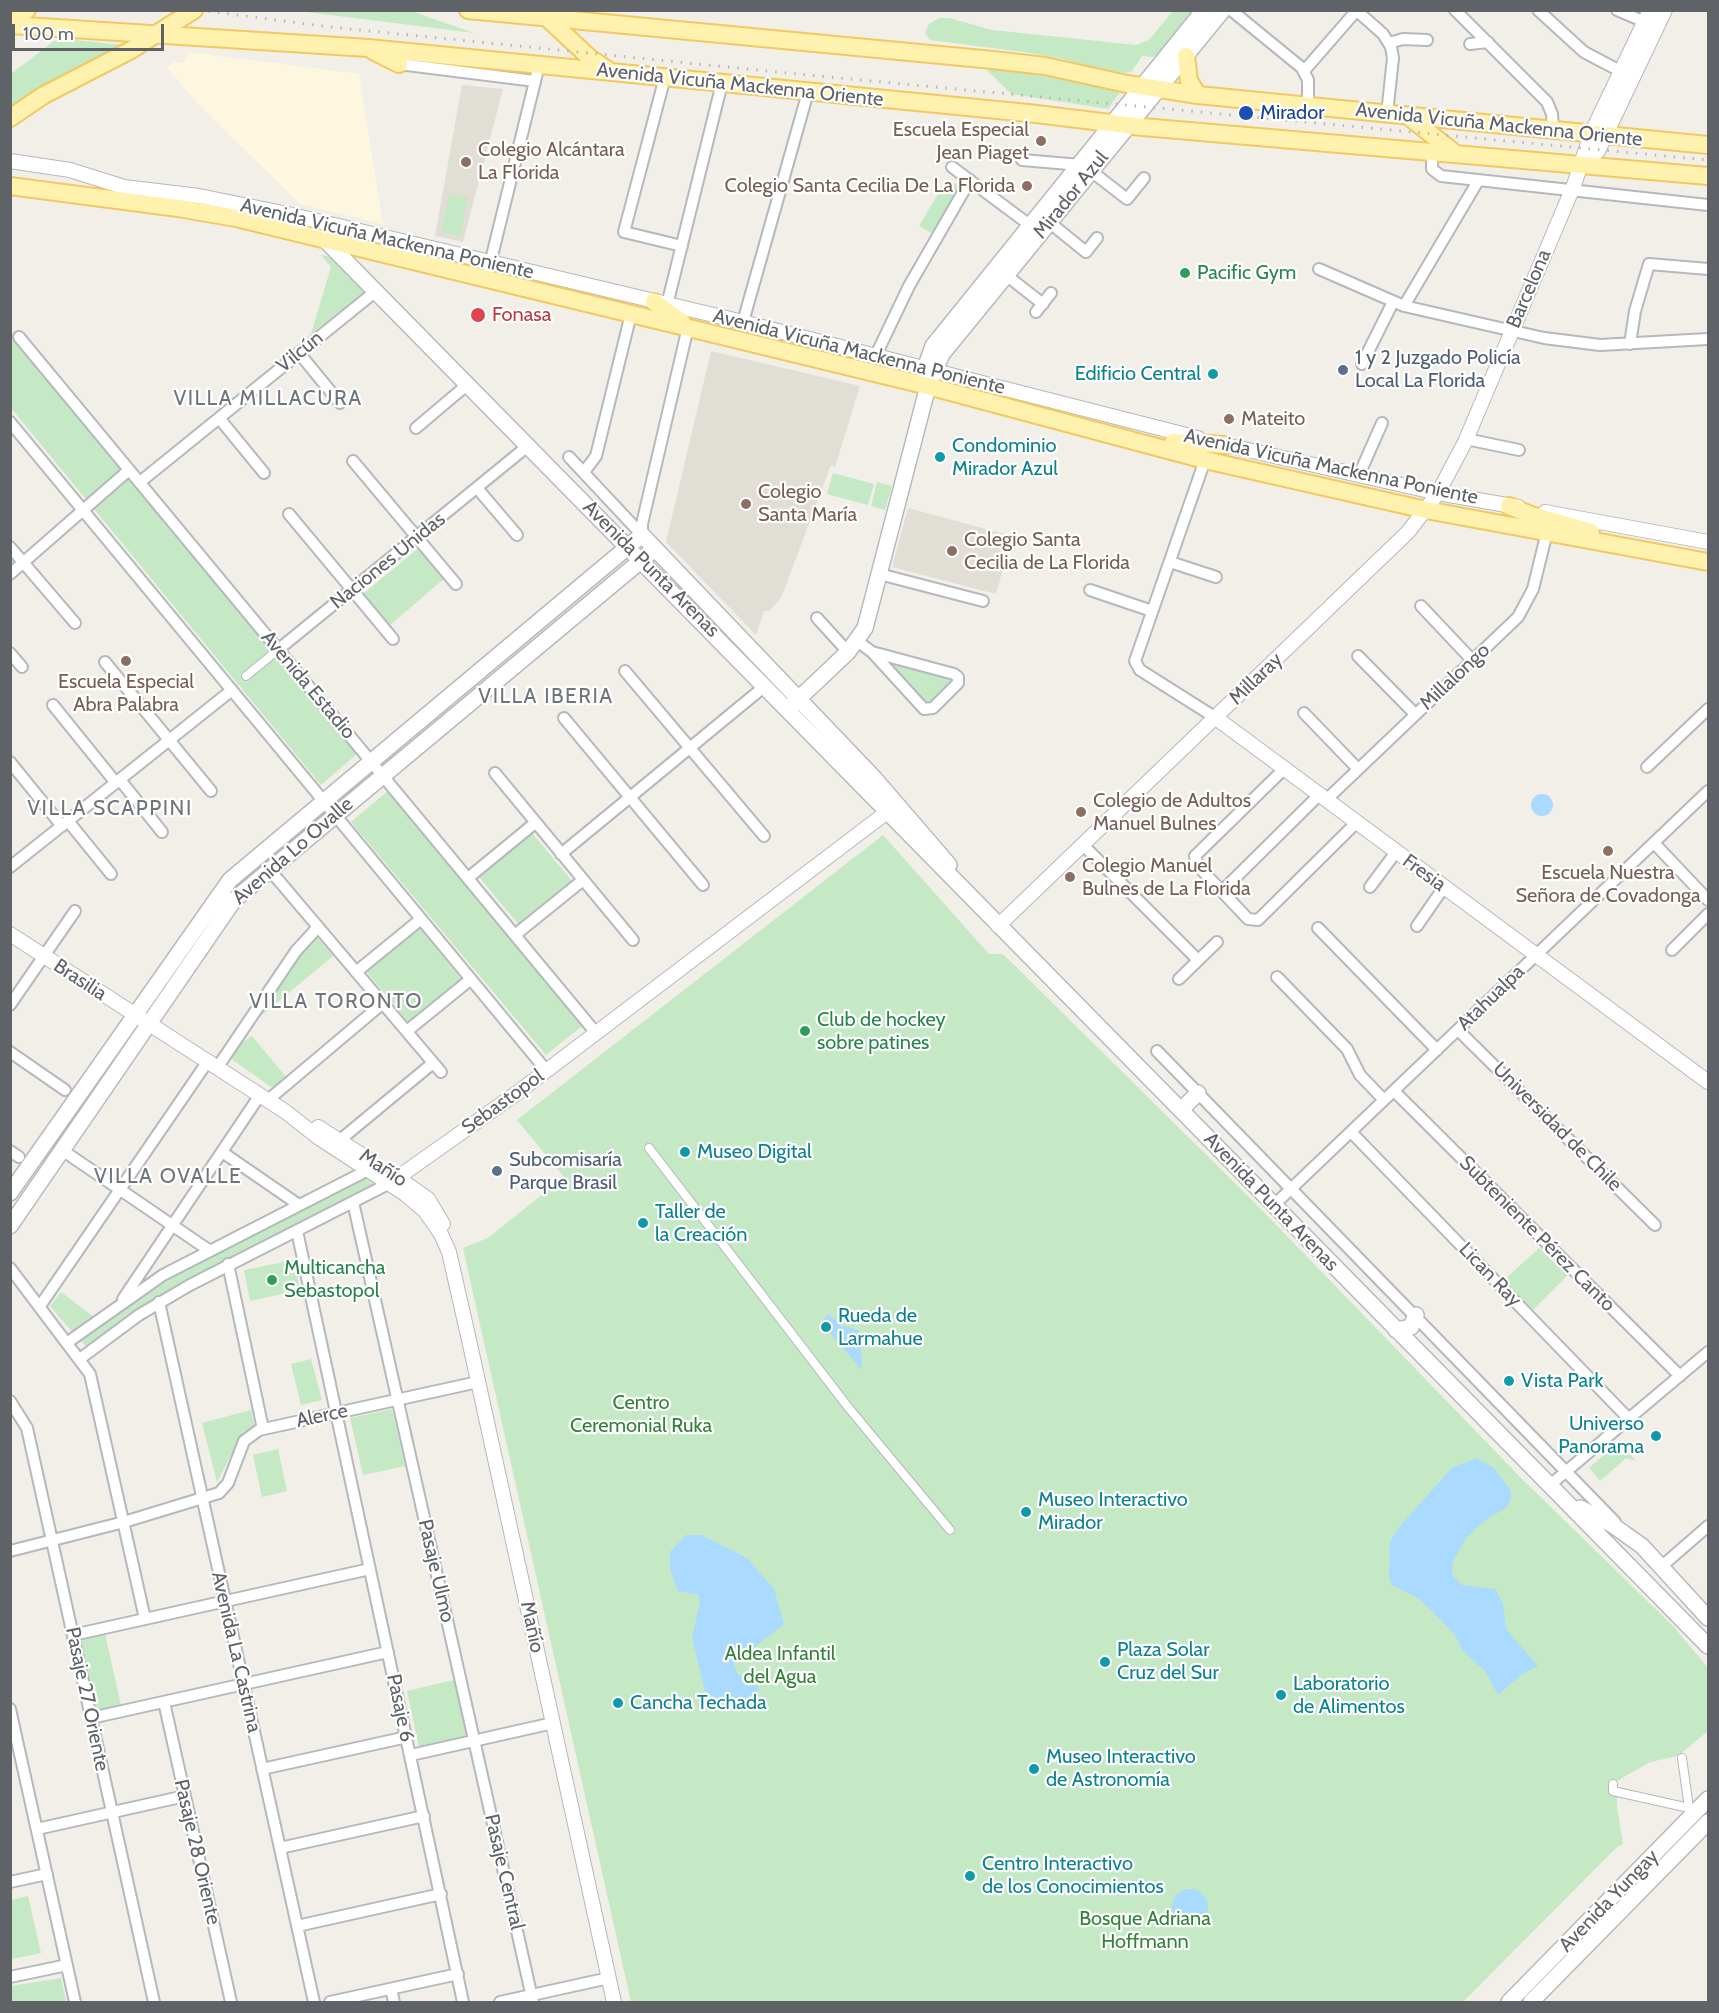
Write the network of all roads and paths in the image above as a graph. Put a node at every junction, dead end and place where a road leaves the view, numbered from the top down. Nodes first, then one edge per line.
1 (27, 10) edge
2 (194, 10) edge
3 (468, 10) edge
4 (1204, 10) edge
5 (1224, 10) edge
6 (1231, 10) edge
7 (1455, 10) edge
8 (1538, 10) edge
9 (1617, 10) edge
10 (1665, 10) edge
11 (1357, 11) edge
12 (1647, 16) edge
13 (548, 19) junction
14 (10, 24) edge
15 (153, 36) junction
16 (1427, 40) dead end
17 (1488, 42) junction
18 (1389, 43) junction
19 (1470, 44) dead end
20 (368, 48) junction
21 (1186, 56) junction
22 (399, 64) joint
23 (539, 64) junction
24 (1304, 71) junction
25 (612, 72) junction
26 (1622, 72) junction
27 (665, 77) junction
28 (536, 81) junction
29 (722, 83) junction
30 (1151, 88) junction
31 (808, 92) junction
32 (1198, 94) junction
33 (1308, 106) junction
34 (1387, 114) junction
35 (1408, 116) junction
36 (10, 118) edge
37 (1122, 123) junction
38 (1553, 130) junction
39 (1599, 135) junction
40 (1708, 145) edge
41 (1432, 152) junction
42 (1456, 154) junction
43 (1022, 160) dead end
44 (10, 161) edge
45 (1582, 165) junction
46 (952, 167) dead end
47 (1086, 168) junction
48 (1708, 176) edge
49 (1144, 178) dead end
50 (970, 180) junction
51 (1478, 181) junction
52 (10, 186) edge
53 (1571, 192) junction
54 (1708, 205) edge
55 (1049, 222) junction
56 (1031, 226) junction
57 (1097, 238) dead end
58 (327, 242) junction
59 (682, 246) junction
60 (490, 263) junction
61 (1319, 269) dead end
62 (1708, 269) edge
63 (1006, 275) junction
64 (486, 281) junction
65 (376, 291) junction
66 (1051, 293) dead end
67 (660, 303) junction
68 (1399, 304) junction
69 (631, 314) junction
70 (743, 322) junction
71 (688, 327) junction
72 (1510, 331) junction
73 (19, 337) dead end
74 (1708, 339) edge
75 (1630, 344) junction
76 (299, 353) junction
77 (876, 355) junction
78 (1362, 364) dead end
79 (929, 374) junction
80 (468, 384) junction
81 (340, 403) dead end
82 (219, 418) junction
83 (10, 422) edge
84 (1382, 423) dead end
85 (416, 428) dead end
86 (1125, 438) junction
87 (1466, 439) junction
88 (529, 445) junction
89 (1225, 445) junction
90 (1519, 450) dead end
91 (569, 457) dead end
92 (1205, 460) junction
93 (353, 461) dead end
94 (129, 470) junction
95 (584, 472) junction
96 (264, 473) dead end
97 (1359, 476) junction
98 (140, 482) junction
99 (477, 488) junction
100 (1438, 493) junction
101 (1509, 506) junction
102 (83, 510) junction
103 (1426, 510) junction
104 (289, 514) dead end
105 (1547, 532) junction
106 (517, 535) dead end
107 (642, 535) junction
108 (417, 537) junction
109 (1708, 542) edge
110 (1611, 544) junction
111 (629, 546) junction
112 (10, 547) edge
113 (655, 549) junction
114 (642, 560) junction
115 (24, 562) junction
116 (1170, 562) junction
117 (1708, 562) edge
118 (10, 574) edge
119 (879, 574) junction
120 (1216, 577) dead end
121 (456, 584) dead end
122 (352, 590) junction
123 (1090, 590) dead end
124 (983, 601) dead end
125 (1421, 606) dead end
126 (1152, 611) junction
127 (817, 618) dead end
128 (75, 623) dead end
129 (393, 639) dead end
130 (853, 646) junction
131 (279, 649) junction
132 (872, 652) junction
133 (10, 653) edge
134 (1358, 656) dead end
135 (1473, 661) junction
136 (105, 662) dead end
137 (22, 667) dead end
138 (625, 671) dead end
139 (246, 676) dead end
140 (765, 686) junction
141 (232, 690) junction
142 (793, 704) junction
143 (52, 705) dead end
144 (1708, 709) edge
145 (1304, 712) dead end
146 (1415, 714) junction
147 (564, 718) dead end
148 (1216, 718) junction
149 (169, 740) junction
150 (690, 748) junction
151 (371, 761) junction
152 (10, 762) edge
153 (1647, 767) dead end
154 (1284, 769) junction
155 (1358, 769) junction
156 (495, 773) dead end
157 (382, 775) junction
158 (118, 781) junction
159 (211, 791) dead end
160 (1707, 796) edge
161 (630, 797) junction
162 (1322, 798) junction
163 (324, 800) junction
164 (893, 808) junction
165 (335, 814) junction
166 (535, 823) junction
167 (1356, 823) junction
168 (65, 824) junction
169 (162, 832) dead end
170 (764, 836) dead end
171 (1654, 843) junction
172 (1083, 845) junction
173 (1396, 852) junction
174 (561, 854) junction
175 (10, 867) edge
176 (269, 869) junction
177 (111, 874) dead end
178 (468, 878) junction
179 (583, 880) junction
180 (704, 885) dead end
181 (1370, 887) dead end
182 (1444, 887) junction
183 (1222, 891) junction
184 (1708, 900) edge
185 (75, 911) dead end
186 (1708, 914) edge
187 (421, 918) junction
188 (998, 926) junction
189 (1417, 926) dead end
190 (318, 927) junction
191 (1318, 928) dead end
192 (10, 934) edge
193 (515, 935) junction
194 (633, 940) dead end
195 (1217, 942) dead end
196 (1672, 950) dead end
197 (1536, 955) junction
198 (44, 956) junction
199 (1198, 960) junction
200 (356, 972) junction
201 (1277, 977) dead end
202 (471, 979) junction
203 (1179, 979) dead end
204 (382, 1004) junction
205 (10, 1005) edge
206 (135, 1015) junction
207 (151, 1025) junction
208 (1458, 1030) junction
209 (407, 1031) junction
210 (596, 1033) junction
211 (1437, 1050) junction
212 (1157, 1051) dead end
213 (10, 1052) edge
214 (433, 1063) junction
215 (213, 1065) junction
216 (546, 1070) junction
217 (441, 1072) dead end
218 (1708, 1082) edge
219 (65, 1090) dead end
220 (1394, 1091) junction
221 (1198, 1093) junction
222 (264, 1098) junction
223 (1384, 1100) junction
224 (1181, 1110) junction
225 (286, 1112) junction
226 (1351, 1132) junction
227 (340, 1140) junction
228 (649, 1148) dead end
229 (62, 1150) junction
230 (222, 1152) junction
231 (368, 1170) junction
232 (393, 1180) junction
233 (120, 1189) junction
234 (1292, 1189) junction
235 (10, 1194) edge
236 (353, 1202) junction
237 (299, 1205) junction
238 (1274, 1205) junction
239 (172, 1225) junction
240 (1655, 1225) dead end
241 (10, 1226) edge
242 (297, 1231) junction
243 (210, 1251) junction
244 (228, 1264) junction
245 (10, 1268) edge
246 (159, 1302) junction
247 (119, 1304) junction
248 (40, 1306) junction
249 (1416, 1315) junction
250 (1396, 1330) junction
251 (68, 1342) junction
252 (1708, 1352) edge
253 (81, 1358) junction
254 (1680, 1376) junction
255 (478, 1382) junction
256 (398, 1400) junction
257 (10, 1401) edge
258 (336, 1413) junction
259 (1629, 1419) junction
260 (263, 1429) junction
261 (1566, 1472) junction
262 (1550, 1485) junction
263 (202, 1498) junction
264 (1570, 1504) junction
265 (124, 1522) junction
266 (1708, 1526) edge
267 (950, 1530) dead end
268 (1625, 1533) junction
269 (52, 1541) junction
270 (10, 1551) edge
271 (1662, 1566) junction
272 (370, 1569) junction
273 (225, 1601) junction
274 (1708, 1618) edge
275 (145, 1619) junction
276 (73, 1635) junction
277 (1708, 1646) edge
278 (388, 1652) junction
279 (243, 1684) junction
280 (164, 1702) junction
281 (10, 1709) edge
282 (91, 1718) junction
283 (553, 1724) junction
284 (407, 1737) junction
285 (474, 1741) junction
286 (411, 1755) junction
287 (1682, 1758) dead end
288 (262, 1769) junction
289 (1613, 1784) dead end
290 (185, 1796) junction
291 (1708, 1799) edge
292 (112, 1812) junction
293 (424, 1816) junction
294 (1708, 1822) edge
295 (37, 1829) junction
296 (280, 1848) junction
297 (47, 1874) junction
298 (10, 1882) edge
299 (441, 1894) junction
300 (297, 1926) junction
301 (67, 1965) junction
302 (458, 1974) junction
303 (10, 1977) edge
304 (609, 1978) junction
305 (391, 1989) junction
306 (532, 1999) edge
307 (75, 2002) edge
308 (154, 2002) edge
309 (231, 2002) edge
310 (314, 2002) edge
311 (330, 2002) edge
312 (394, 2002) edge
313 (464, 2002) edge
314 (500, 2002) edge
315 (614, 2002) edge
316 (1509, 2002) edge
317 (1531, 2002) edge

1 - 14 main road
2 - 15 main road
3 - 13 main road, Avenida Vicuña Mackenna Oriente
4 - 30 main road, Mirador Azul
5 - 21 main road, Mirador Azul
6 - 24 street
7 - 17 street
8 - 26 street
9 - 12 street
10 - 39 street
11 - 18 street
11 - 24 street
12 - 26 street
13 - 25 main road
13 - 30 main road, Avenida Vicuña Mackenna Oriente
14 - 15 main road, Avenida Vicuña Mackenna Oriente
15 - 20 main road, Avenida Vicuña Mackenna Oriente
15 - 36 main road
16 - 18 street
17 - 19 street
17 - 38 street
18 - 34 street
20 - 22 main road
20 - 23 main road, Avenida Vicuña Mackenna Oriente
21 - 30 main road, Mirador Azul
21 - 32 main road
22 - 28 street
23 - 25 main road, Avenida Vicuña Mackenna Oriente
23 - 28 street
24 - 33 street
25 - 27 main road, Avenida Vicuña Mackenna Oriente
26 - 39 street
27 - 29 main road, Avenida Vicuña Mackenna Oriente
27 - 59 street
28 - 60 street
29 - 31 main road, Avenida Vicuña Mackenna Oriente
29 - 59 street
30 - 32 main road, Avenida Vicuña Mackenna Oriente
30 - 37 main road, Mirador Azul
31 - 37 main road, Avenida Vicuña Mackenna Oriente
31 - 70 street
32 - 33 main road, Avenida Vicuña Mackenna Oriente
33 - 34 main road, Avenida Vicuña Mackenna Oriente
34 - 35 main road, Avenida Vicuña Mackenna Oriente
35 - 38 main road, Avenida Vicuña Mackenna Oriente
35 - 42 main road
37 - 41 main road, Avenida Vicuña Mackenna Oriente
37 - 47 main road, Mirador Azul
38 - 39 main road, Avenida Vicuña Mackenna Oriente
39 - 40 main road, Avenida Vicuña Mackenna Oriente
39 - 45 street, Barcelona
41 - 42 main road, Avenida Vicuña Mackenna Oriente
41 - 51 street, Avenida Vicuña Mackenna Oriente
42 - 45 main road, Avenida Vicuña Mackenna Oriente
43 - 47 street, Mirador Azul
44 - 60 street, Avenida Vicuña Mackenna Poniente
45 - 48 main road, Avenida Vicuña Mackenna Oriente
45 - 53 street, Barcelona
46 - 50 street
47 - 49 street
47 - 55 main road, Mirador Azul
47 - 56 main road, Mirador Azul
50 - 56 street
50 - 77 street
51 - 53 street, Avenida Vicuña Mackenna Oriente
51 - 68 street
52 - 58 main road, Avenida Vicuña Mackenna Poniente
53 - 54 street, Avenida Vicuña Mackenna Oriente
53 - 72 street, Barcelona
55 - 57 street
55 - 63 main road, Mirador Azul
56 - 79 main road, Mirador Azul
58 - 64 main road, Avenida Vicuña Mackenna Poniente
58 - 65 main road, Avenida Punta Arenas
59 - 67 street
60 - 64 street
60 - 67 street, Avenida Vicuña Mackenna Poniente
61 - 68 street
62 - 75 street
63 - 66 street
63 - 79 main road, Mirador Azul
64 - 69 main road, Avenida Vicuña Mackenna Poniente
65 - 76 street, Vilcún
65 - 80 main road, Avenida Punta Arenas
67 - 70 street, Avenida Vicuña Mackenna Poniente
67 - 71 main road
68 - 72 street
68 - 78 street
69 - 71 main road, Avenida Vicuña Mackenna Poniente
69 - 95 street
70 - 77 street, Avenida Vicuña Mackenna Poniente
71 - 79 main road, Avenida Vicuña Mackenna Poniente
71 - 107 street
72 - 75 street
72 - 87 street, Barcelona
73 - 94 street, Avenida Estadio
74 - 75 street
76 - 81 street
76 - 82 street, Vilcún
77 - 79 street, Avenida Vicuña Mackenna Poniente
79 - 86 main road, Avenida Vicuña Mackenna Poniente
79 - 89 street, Avenida Vicuña Mackenna Poniente
79 - 119 main road, Mirador Azul
80 - 85 street
80 - 88 main road, Avenida Punta Arenas
82 - 96 street
82 - 98 street, Vilcún
83 - 102 street
84 - 97 street
86 - 89 main road
86 - 92 main road, Avenida Vicuña Mackenna Poniente
87 - 90 street
87 - 100 street, Barcelona
88 - 99 street, Naciones Unidas
88 - 111 main road, Avenida Punta Arenas
89 - 97 street, Avenida Vicuña Mackenna Poniente
91 - 95 street, Avenida Punta Arenas
92 - 103 main road, Avenida Vicuña Mackenna Poniente
92 - 116 street
93 - 108 street
94 - 98 street, Avenida Estadio
94 - 102 street
95 - 107 street, Avenida Punta Arenas
97 - 100 street, Avenida Vicuña Mackenna Poniente
98 - 131 street, Avenida Estadio
99 - 106 street
99 - 108 street, Naciones Unidas
100 - 101 street, Avenida Vicuña Mackenna Poniente
100 - 103 street, Barcelona
101 - 109 street, Avenida Vicuña Mackenna Poniente
101 - 110 main road
102 - 115 street
102 - 141 street
103 - 105 main road, Avenida Vicuña Mackenna Poniente
103 - 148 street, Millaray
104 - 122 street
105 - 110 main road, Avenida Vicuña Mackenna Poniente
105 - 135 street, Millalongo
107 - 111 main road, Avenida Lo Ovalle
107 - 113 main road, Avenida Punta Arenas
108 - 121 street
108 - 122 street, Naciones Unidas
110 - 117 main road, Avenida Vicuña Mackenna Poniente
111 - 114 main road, Avenida Punta Arenas
111 - 151 main road, Avenida Lo Ovalle
112 - 115 street
113 - 114 main road, Avenida Lo Ovalle
113 - 142 main road, Avenida Punta Arenas
114 - 140 main road, Avenida Punta Arenas
114 - 157 main road, Avenida Lo Ovalle
115 - 118 street
115 - 128 street
116 - 120 street
116 - 126 street
119 - 124 street
119 - 130 main road, Mirador Azul
122 - 129 street
122 - 131 street, Naciones Unidas
123 - 126 street
125 - 135 street
126 - 148 street, Fresia
127 - 130 street
130 - 132 street
130 - 142 main road, Mirador Azul
131 - 139 street, Naciones Unidas
131 - 151 street, Avenida Estadio
132 - 132 street
133 - 137 street
134 - 146 street
135 - 146 street, Millalongo
136 - 149 street
138 - 150 street
140 - 142 main road, Avenida Punta Arenas
140 - 150 street
141 - 149 street
141 - 163 street
142 - 164 main road, Avenida Punta Arenas
143 - 158 street
144 - 153 street
145 - 155 street
146 - 155 street, Millalongo
147 - 161 street
148 - 154 street, Fresia
148 - 172 street, Millaray
149 - 158 street
149 - 159 street
150 - 161 street
150 - 170 street
151 - 157 street, Avenida Estadio
151 - 163 main road, Avenida Lo Ovalle
152 - 168 street
154 - 162 street, Fresia
154 - 183 street
155 - 162 street, Millalongo
156 - 166 street
157 - 165 main road, Avenida Lo Ovalle
157 - 178 street, Avenida Estadio
158 - 168 street
158 - 169 street
160 - 171 street, Atahualpa
161 - 174 street
161 - 180 street
162 - 167 street, Fresia
162 - 183 street, Millalongo
163 - 165 street
163 - 206 main road, Avenida Lo Ovalle
164 - 188 main road, Avenida Punta Arenas
164 - 210 street, Sebastopol
165 - 176 main road, Avenida Lo Ovalle
165 - 187 street
166 - 174 street
166 - 178 street
167 - 173 street, Fresia
167 - 183 street
168 - 175 street
168 - 177 street
171 - 184 street
171 - 197 street, Atahualpa
172 - 188 street, Millaray
172 - 199 street
173 - 181 street
173 - 182 street, Fresia
174 - 179 street
176 - 190 street
176 - 207 main road, Avenida Lo Ovalle
178 - 193 street, Avenida Estadio
179 - 193 street
179 - 194 street
182 - 189 street
182 - 197 street, Fresia
185 - 198 street
186 - 196 street
187 - 200 street
187 - 202 street
188 - 224 main road, Avenida Punta Arenas
190 - 200 street
190 - 215 street
191 - 211 street
192 - 198 street, Brasilia
193 - 210 street, Avenida Estadio
195 - 199 street
197 - 208 street, Atahualpa
197 - 218 street, Fresia
198 - 205 street
198 - 206 street, Brasilia
199 - 203 street
200 - 204 street
201 - 223 street
202 - 209 street
202 - 216 street
204 - 209 street
204 - 222 street
206 - 207 street, Brasilia
206 - 235 main road, Avenida Lo Ovalle
207 - 215 street, Mañío
207 - 229 main road, Avenida Lo Ovalle
208 - 211 street, Atahualpa
208 - 240 street, Universidad de Chile
209 - 214 street
210 - 216 street, Sebastopol
211 - 220 street, Atahualpa
212 - 221 street, Avenida Punta Arenas
213 - 219 street
214 - 217 street
214 - 227 street
215 - 222 street, Mañío
215 - 233 street
216 - 232 street, Sebastopol
220 - 223 street, Atahualpa
220 - 254 street, Subteniente Pérez Canto
221 - 224 main road
221 - 234 street, Avenida Punta Arenas
222 - 225 street, Mañío
222 - 230 street
223 - 226 street, Atahualpa
224 - 238 main road, Avenida Punta Arenas
225 - 227 street, Mañío
225 - 231 street, Mañío
226 - 234 street, Atahualpa
226 - 259 street, Lican Ray
227 - 232 street, Mañío
228 - 267 street
229 - 233 street
229 - 241 main road, Avenida Lo Ovalle
230 - 237 street
230 - 239 street
231 - 232 street, Mañío
231 - 237 street
232 - 236 street, Sebastopol
232 - 255 street, Mañío
233 - 239 street
233 - 248 street
234 - 238 street, Atahualpa
234 - 249 street, Avenida Punta Arenas
236 - 242 street, Sebastopol
236 - 256 street
237 - 243 street
238 - 250 main road, Avenida Punta Arenas
239 - 243 street
239 - 247 street
242 - 244 street, Sebastopol
242 - 258 street, Pasaje 6
243 - 247 street
244 - 246 street, Sebastopol
244 - 260 street
245 - 248 street
246 - 253 street, Sebastopol
246 - 263 street, Avenida La Castrina
247 - 251 street
248 - 251 street
249 - 250 main road
249 - 261 street, Avenida Punta Arenas
250 - 262 main road, Avenida Punta Arenas
251 - 253 street
252 - 254 street
253 - 265 street
254 - 259 street
255 - 256 street, Alerce
255 - 283 street, Mañío
256 - 258 street, Alerce
256 - 285 street, Pasaje Ulmo
257 - 269 street, Pasaje 27 Oriente
258 - 260 street, Alerce
258 - 272 street, Pasaje 6
259 - 261 street
260 - 263 street, Alerce
261 - 262 street
261 - 268 street, Avenida Punta Arenas
262 - 264 main road, Avenida Punta Arenas
263 - 265 street, Alerce
263 - 273 street, Avenida La Castrina
264 - 268 main road, Avenida Punta Arenas
264 - 277 main road, Avenida Punta Arenas
265 - 269 street, Alerce
265 - 275 street
266 - 271 street
268 - 271 main road, Avenida Punta Arenas
269 - 270 street, Alerce
269 - 276 street, Pasaje 27 Oriente
271 - 274 main road, Avenida Punta Arenas
272 - 273 street
272 - 278 street, Pasaje 6
273 - 275 street
273 - 279 street, Avenida La Castrina
275 - 276 street
276 - 282 street, Pasaje 27 Oriente
278 - 279 street
278 - 284 street, Pasaje 6
279 - 280 street
279 - 288 street, Avenida La Castrina
280 - 282 street
280 - 290 street, Pasaje 28 Oriente
281 - 295 street
282 - 292 street, Pasaje 27 Oriente
283 - 285 street
283 - 304 street, Mañío
284 - 286 street, Pasaje 6
284 - 288 street
285 - 286 street
285 - 306 street, Pasaje Central
286 - 293 street, Pasaje 6
287 - 289 street
288 - 296 street, Avenida La Castrina
290 - 292 street
290 - 309 street, Pasaje 28 Oriente
291 - 316 main road, Avenida Yungay
292 - 295 street
292 - 308 street, Pasaje 27 Oriente
293 - 296 street
293 - 299 street, Pasaje 6
294 - 317 main road, Avenida Yungay
295 - 297 street
296 - 300 street, Avenida La Castrina
297 - 298 street
297 - 301 street
299 - 300 street
299 - 302 street, Pasaje 6
300 - 310 street, Avenida La Castrina
301 - 303 street
301 - 307 street
302 - 305 street
302 - 313 street, Pasaje 6
304 - 306 street
304 - 315 street, Mañío
305 - 311 street
305 - 312 street
306 - 314 street

